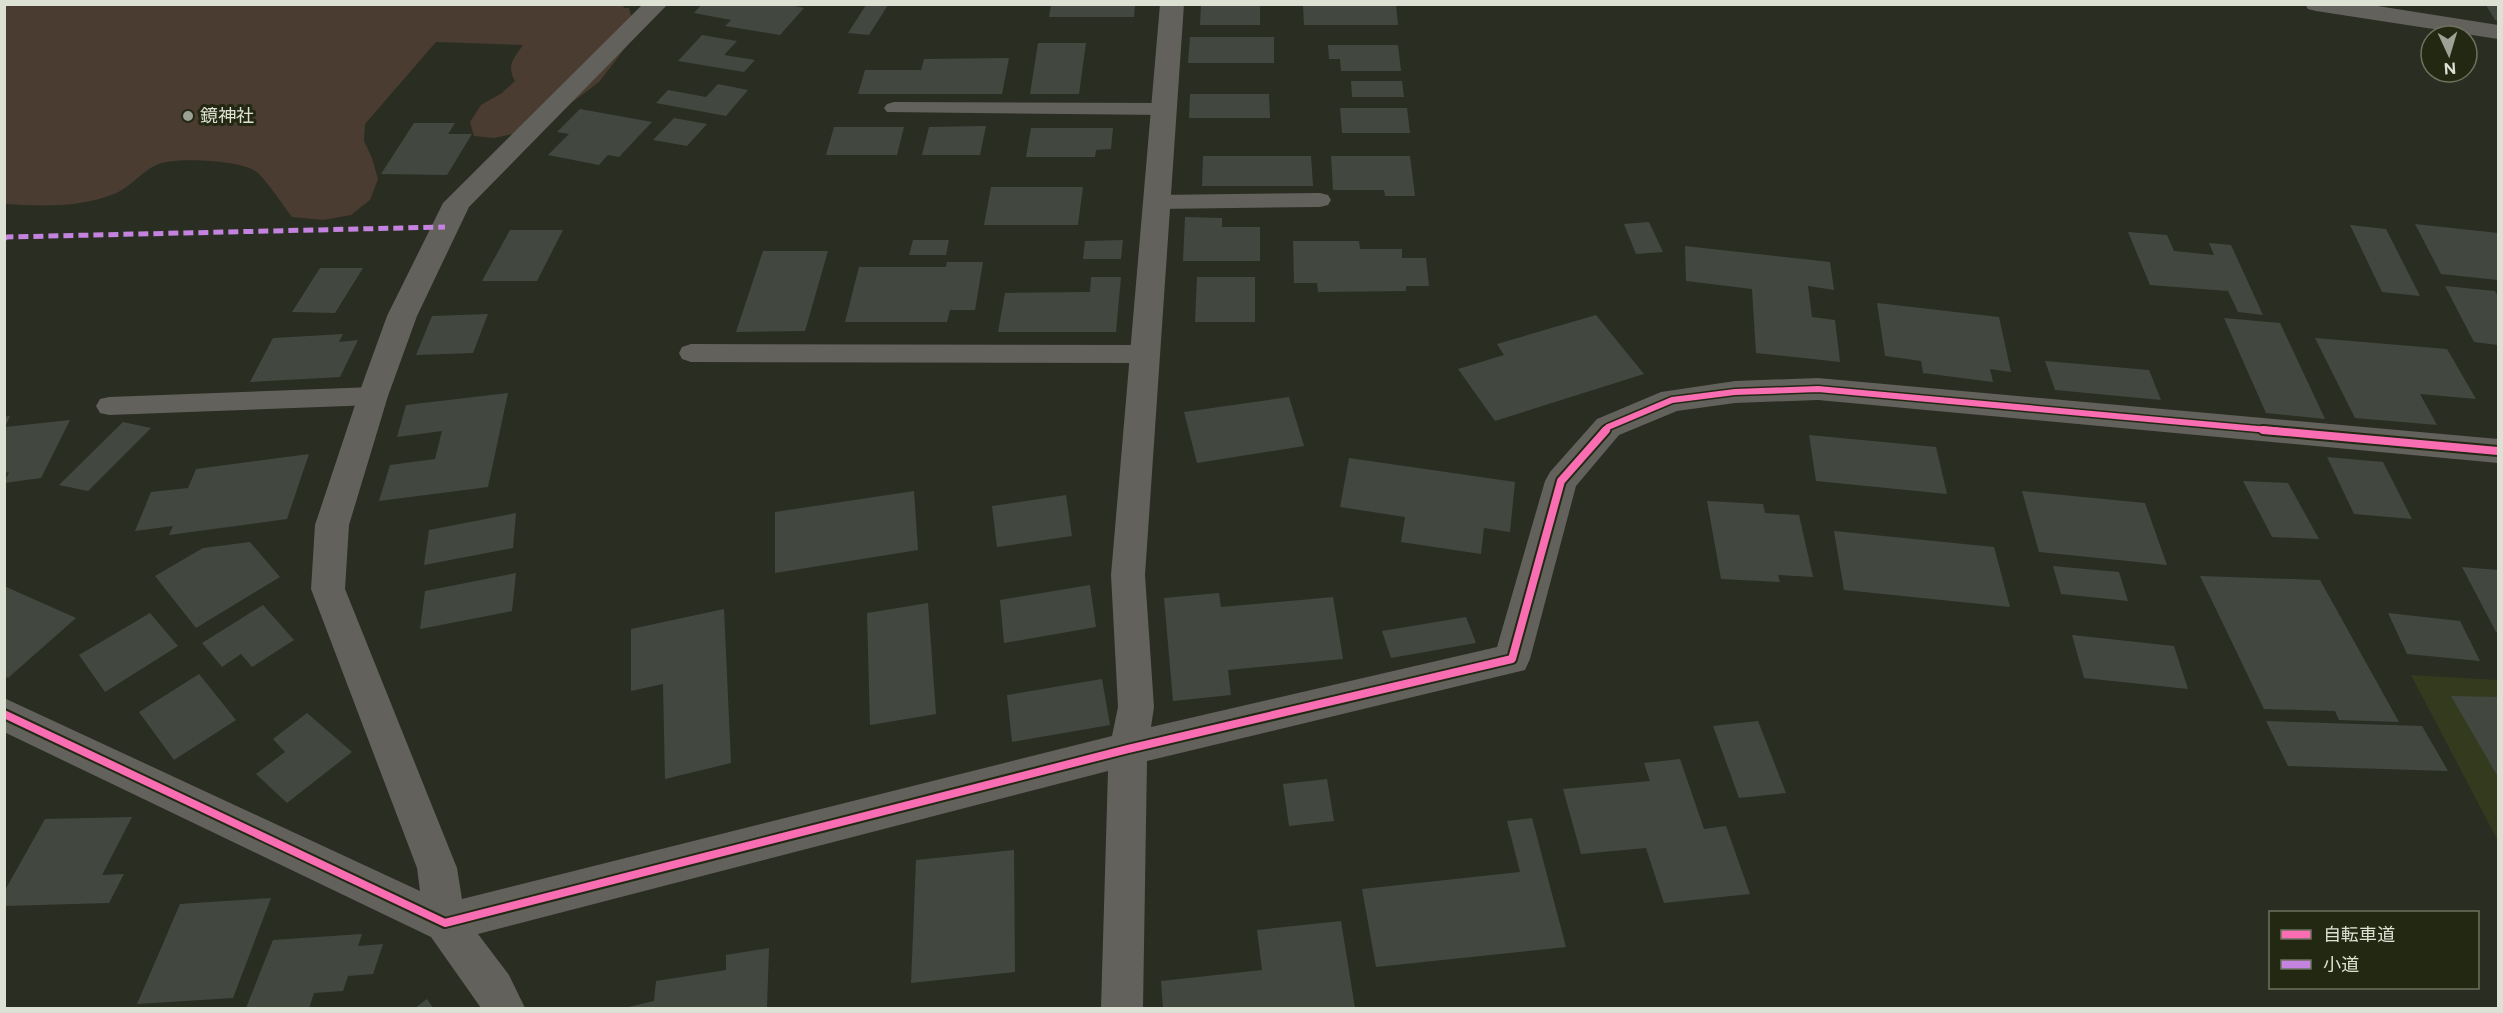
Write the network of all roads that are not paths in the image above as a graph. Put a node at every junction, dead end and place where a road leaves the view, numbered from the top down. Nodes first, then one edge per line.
1 (657, 4) edge
2 (1172, 4) edge
3 (2316, 4) edge
4 (2430, 14) edge
5 (2499, 32) edge
6 (894, 108) dead end
7 (1164, 109) junction
8 (1320, 200) dead end
9 (1157, 202) junction
10 (692, 352) dead end
11 (1145, 354) junction
12 (373, 396) junction
13 (109, 406) dead end
14 (2499, 451) edge
15 (4, 714) edge
16 (1128, 749) junction
17 (446, 923) junction
18 (504, 1008) edge
19 (1122, 1008) edge

1 - 12 street
2 - 7 street
3 - 4 street
4 - 5 street
6 - 7 lane
7 - 9 street
8 - 9 lane
9 - 11 street
10 - 11 lane
11 - 16 street
12 - 13 lane
12 - 17 street
14 - 16 street
15 - 17 street
16 - 17 street
16 - 19 street
17 - 18 street

